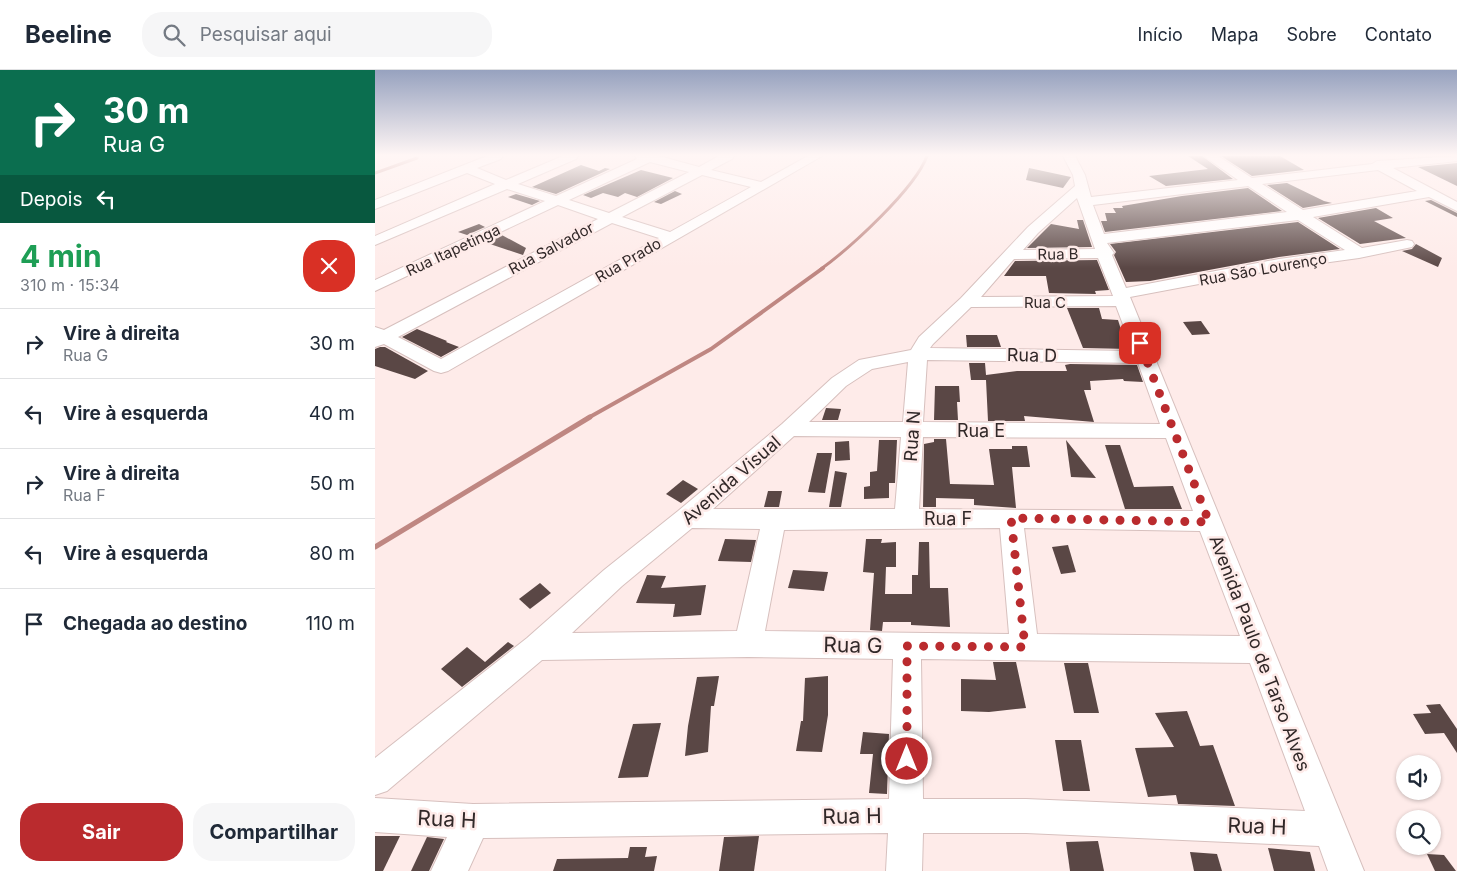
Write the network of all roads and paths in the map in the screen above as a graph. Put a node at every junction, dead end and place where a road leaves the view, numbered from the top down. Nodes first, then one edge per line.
1 (401, 193) edge
2 (488, 193) edge
3 (536, 193) edge
4 (572, 193) edge
5 (655, 193) edge
6 (749, 193) edge
7 (1106, 193) edge
8 (1267, 193) edge
9 (1430, 193) edge
10 (1434, 193) edge
11 (1083, 195) junction
12 (1456, 199) edge
13 (559, 200) junction
14 (375, 204) edge
15 (1301, 215) junction
16 (611, 217) junction
17 (670, 237) junction
18 (375, 241) edge
19 (1407, 244) dead end
20 (1103, 246) junction
21 (1359, 253) junction
22 (1010, 255) junction
23 (375, 286) edge
24 (1122, 298) junction
25 (967, 302) junction
26 (378, 337) edge
27 (918, 354) junction
28 (1145, 356) junction
29 (789, 429) junction
30 (913, 430) junction
31 (1174, 431) junction
32 (687, 518) junction
33 (906, 518) junction
34 (1011, 518) junction
35 (774, 520) junction
36 (1209, 522) junction
37 (749, 644) junction
38 (907, 646) junction
39 (537, 647) junction
40 (1025, 647) junction
41 (1259, 650) junction
42 (375, 780) edge
43 (375, 815) edge
44 (906, 816) junction
45 (473, 821) junction
46 (1329, 828) junction
47 (449, 871) edge
48 (904, 871) edge
49 (1346, 871) edge

1 - 14 street
2 - 18 street
3 - 13 street
4 - 13 street, Rua Itapetinga
5 - 16 street, Rua Salvador
6 - 17 street, Rua Prado
7 - 11 street
8 - 15 street
9 - 15 street, Rua B
10 - 12 street
11 - 20 street, Avenida Paulo de Tarso Alves
11 - 22 street
13 - 16 street
13 - 23 street, Rua Itapetinga
15 - 20 street, Rua B
15 - 21 street
16 - 17 street
16 - 26 street, Rua Salvador
17 - 26 street, Rua Prado
19 - 21 street, Rua São Lourenço
20 - 22 street, Rua B
20 - 24 street, Avenida Paulo de Tarso Alves
21 - 24 street, Rua São Lourenço
22 - 25 street
24 - 25 street, Rua C
24 - 28 street, Avenida Paulo de Tarso Alves
25 - 27 street
27 - 28 street, Rua D
27 - 29 street, Avenida Visual
27 - 30 street, Rua N
28 - 31 street, Avenida Paulo de Tarso Alves
29 - 30 street, Rua E
29 - 32 street, Avenida Visual
30 - 31 street, Rua E
30 - 33 street, Rua N
31 - 36 street, Avenida Paulo de Tarso Alves
32 - 35 street, Rua F
32 - 39 street, Avenida Visual
33 - 34 street, Rua F
33 - 35 street, Rua F
34 - 36 street, Rua F
34 - 40 street
35 - 37 street
36 - 41 street, Avenida Paulo de Tarso Alves
37 - 38 street, Rua G
37 - 39 street, Rua G
38 - 40 street, Rua G
38 - 44 street
39 - 42 street, Avenida Visual
40 - 41 street, Rua G
41 - 46 street, Avenida Paulo de Tarso Alves
43 - 45 street, Rua H
44 - 45 street, Rua H
44 - 46 street, Rua H
44 - 48 street
45 - 47 street
46 - 49 street, Avenida Paulo de Tarso Alves

